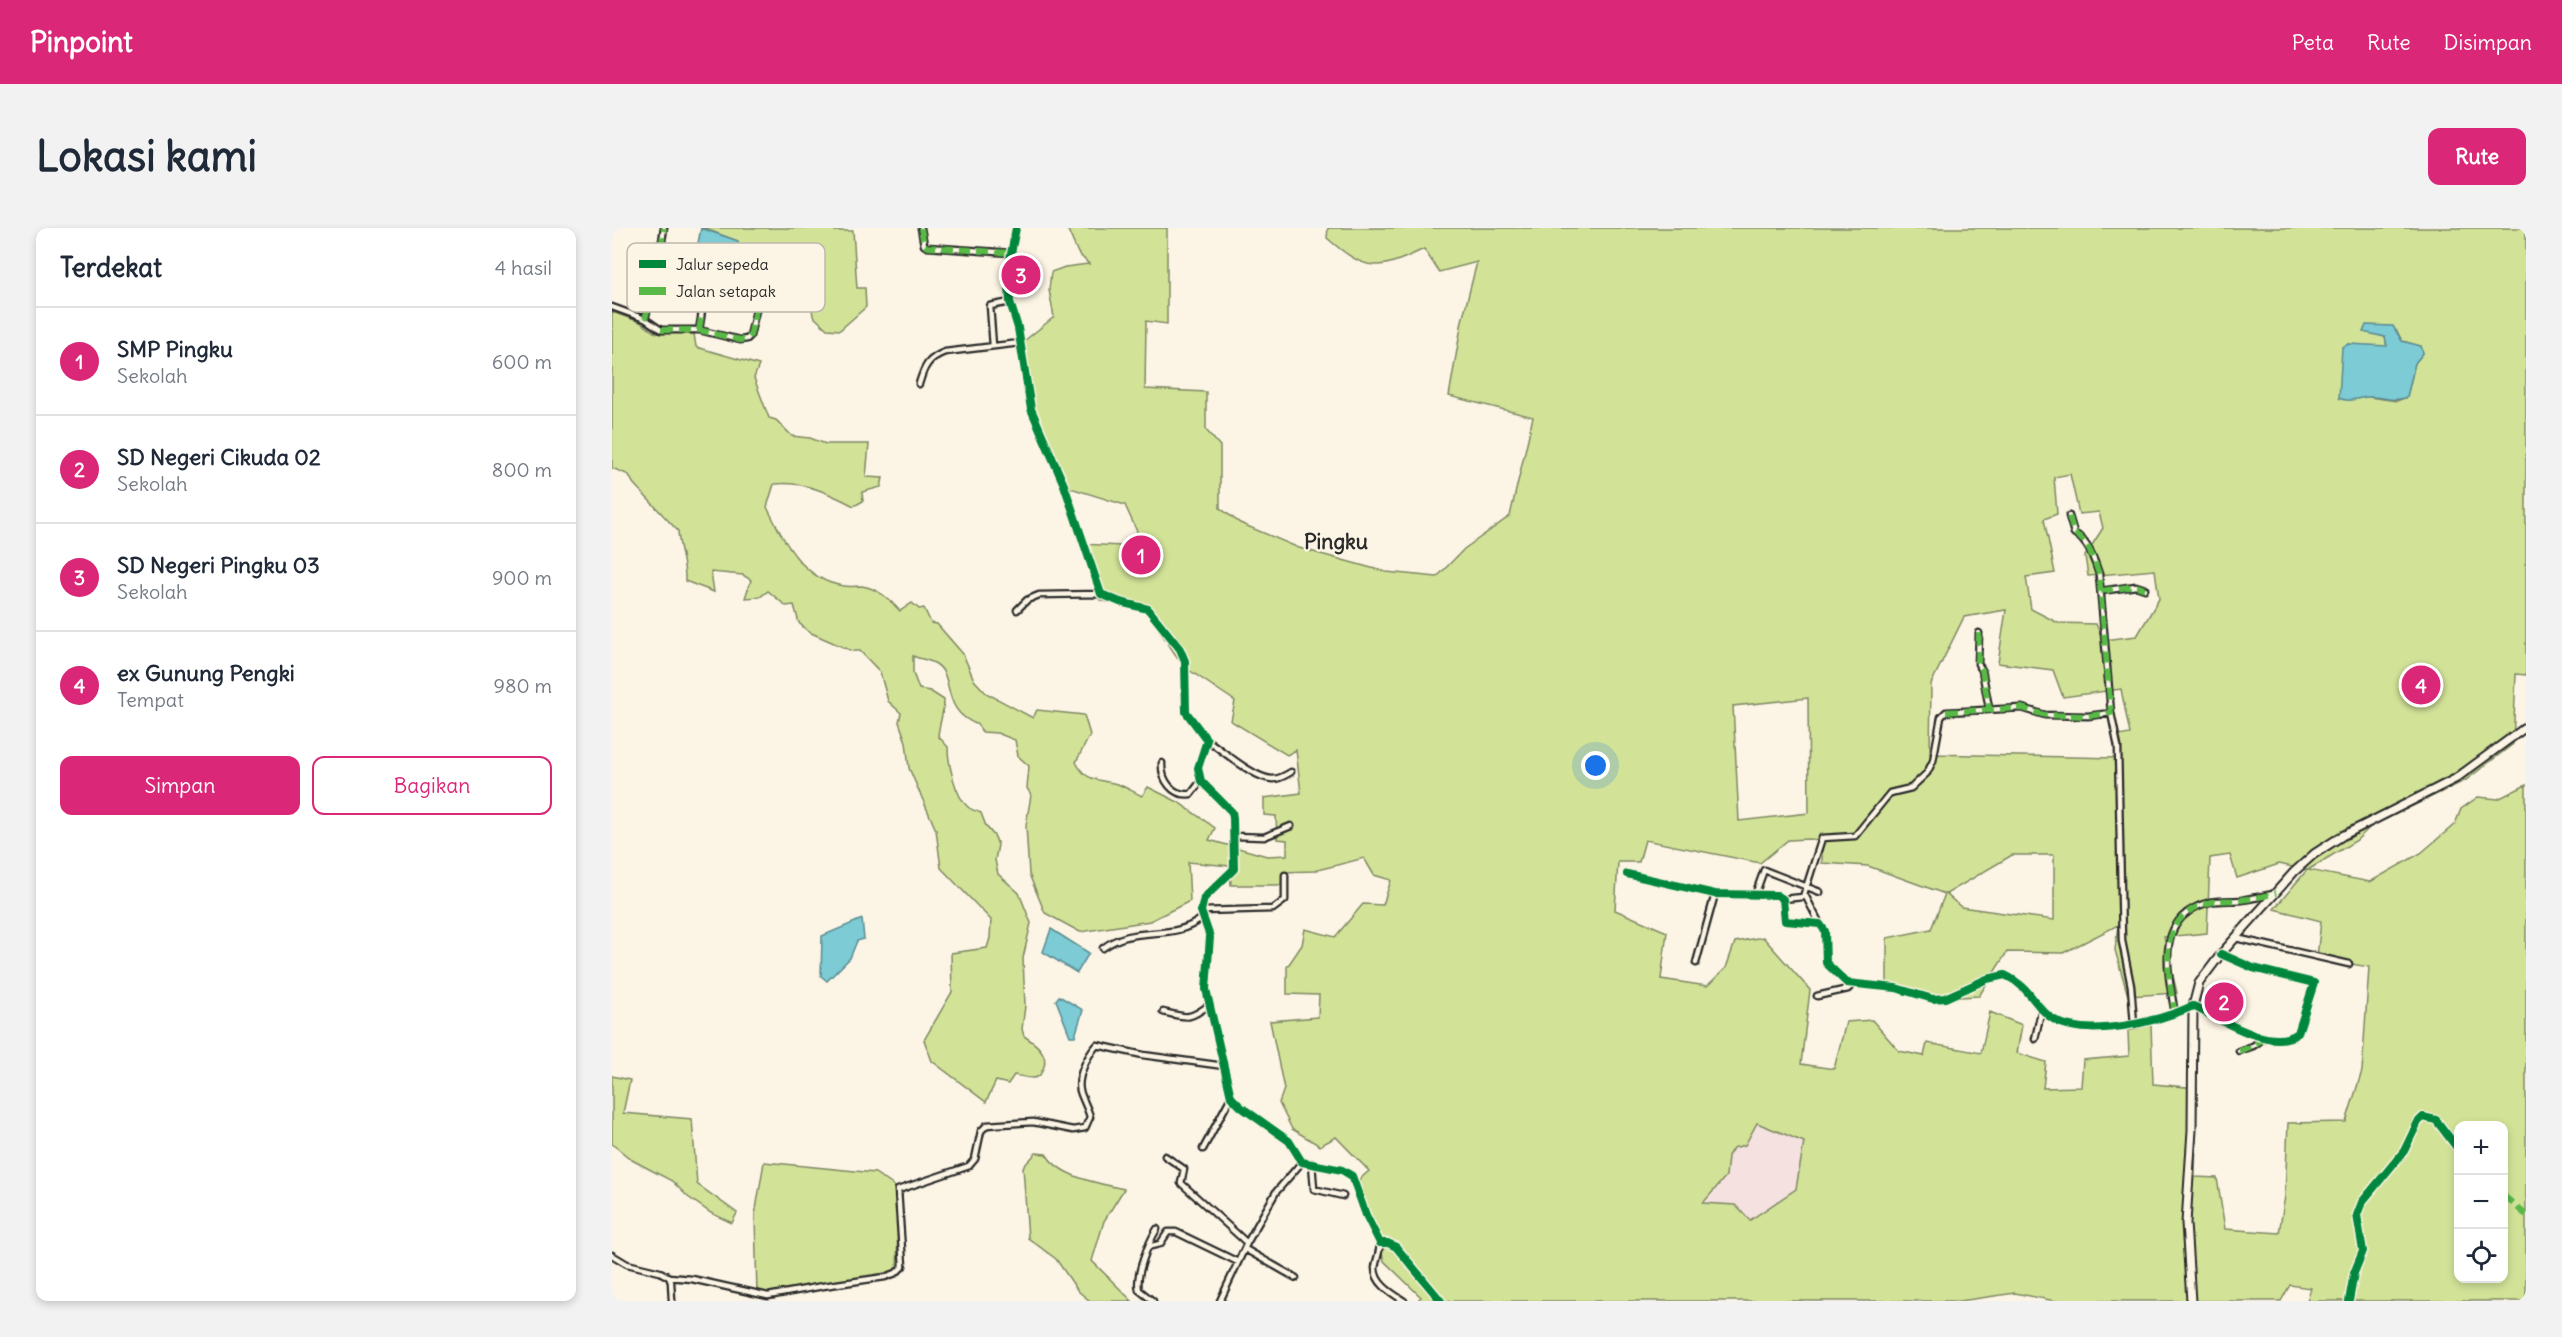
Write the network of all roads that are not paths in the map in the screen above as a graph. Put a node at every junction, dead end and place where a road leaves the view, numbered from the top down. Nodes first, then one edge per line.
1 (664, 228) edge
2 (921, 228) edge
3 (1016, 228) edge
4 (662, 243) edge
5 (1011, 253) junction
6 (1010, 302) junction
7 (612, 307) edge
8 (647, 312) edge
9 (700, 312) edge
10 (756, 312) edge
11 (645, 319) junction
12 (699, 330) junction
13 (1020, 343) junction
14 (993, 346) junction
15 (919, 384) dead end
16 (2069, 516) dead end
17 (2145, 589) dead end
18 (2101, 591) junction
19 (1101, 594) junction
20 (1017, 610) dead end
21 (1979, 633) dead end
22 (1989, 708) junction
23 (2112, 713) junction
24 (2526, 727) edge
25 (1207, 740) junction
26 (1162, 763) dead end
27 (1291, 772) dead end
28 (1201, 781) junction
29 (1291, 826) dead end
30 (1234, 836) junction
31 (1627, 874) dead end
32 (1285, 875) dead end
33 (1808, 887) junction
34 (1820, 892) dead end
35 (2276, 893) junction
36 (1715, 894) junction
37 (1755, 895) junction
38 (1805, 895) junction
39 (1783, 899) junction
40 (1201, 911) junction
41 (1202, 918) junction
42 (1820, 924) junction
43 (2236, 938) junction
44 (1103, 948) dead end
45 (2221, 954) junction
46 (1696, 963) dead end
47 (2349, 964) dead end
48 (1853, 984) junction
49 (1817, 996) dead end
50 (1209, 1005) junction
51 (2193, 1006) junction
52 (2042, 1008) junction
53 (1163, 1012) dead end
54 (2175, 1014) junction
55 (2134, 1024) junction
56 (2264, 1038) junction
57 (2035, 1040) dead end
58 (2239, 1051) dead end
59 (1224, 1066) junction
60 (1231, 1097) junction
61 (1203, 1149) dead end
62 (1165, 1156) dead end
63 (1302, 1162) junction
64 (1312, 1163) junction
65 (1343, 1196) dead end
66 (1157, 1229) dead end
67 (1247, 1243) junction
68 (1380, 1243) junction
69 (1148, 1246) junction
70 (1245, 1249) junction
71 (612, 1255) edge
72 (1238, 1262) junction
73 (669, 1277) junction
74 (1296, 1278) dead end
75 (672, 1301) edge
76 (1153, 1301) edge
77 (1220, 1301) edge
78 (1404, 1301) edge
79 (1441, 1301) edge
80 (2191, 1301) edge

1 - 4 street
2 - 5 street
3 - 5 street
5 - 6 street
6 - 13 street
6 - 14 street
7 - 11 street
8 - 11 street
9 - 12 street
10 - 12 street
11 - 12 street
13 - 14 street
13 - 19 street
14 - 15 street
16 - 18 street
17 - 18 street
18 - 23 street
19 - 20 street
19 - 25 street
21 - 22 street
22 - 23 street
22 - 33 street
23 - 55 street
24 - 35 street
25 - 27 street
25 - 28 street
26 - 28 street
28 - 30 street
29 - 30 street
30 - 40 street
31 - 36 street
32 - 40 street
33 - 34 street
33 - 37 street
33 - 38 street
35 - 43 street
35 - 54 street
36 - 37 street
36 - 46 street
37 - 39 street
38 - 39 street
38 - 42 street
39 - 42 street
40 - 41 street
41 - 44 street
41 - 50 street
42 - 48 street
43 - 45 street
43 - 47 street
45 - 51 street
45 - 56 street
48 - 49 street
48 - 52 street
50 - 53 street
50 - 59 street
51 - 54 street
51 - 56 street
51 - 80 street
52 - 55 street
52 - 57 street
54 - 55 street
56 - 58 street
59 - 60 street
59 - 73 street
60 - 61 street
60 - 63 street
62 - 67 street
63 - 64 street
63 - 67 street
64 - 65 street
64 - 68 street
66 - 69 street
67 - 70 street
68 - 78 street
68 - 79 street
69 - 72 street
69 - 76 street
70 - 72 street
70 - 74 street
71 - 73 street
72 - 77 street
73 - 75 street

